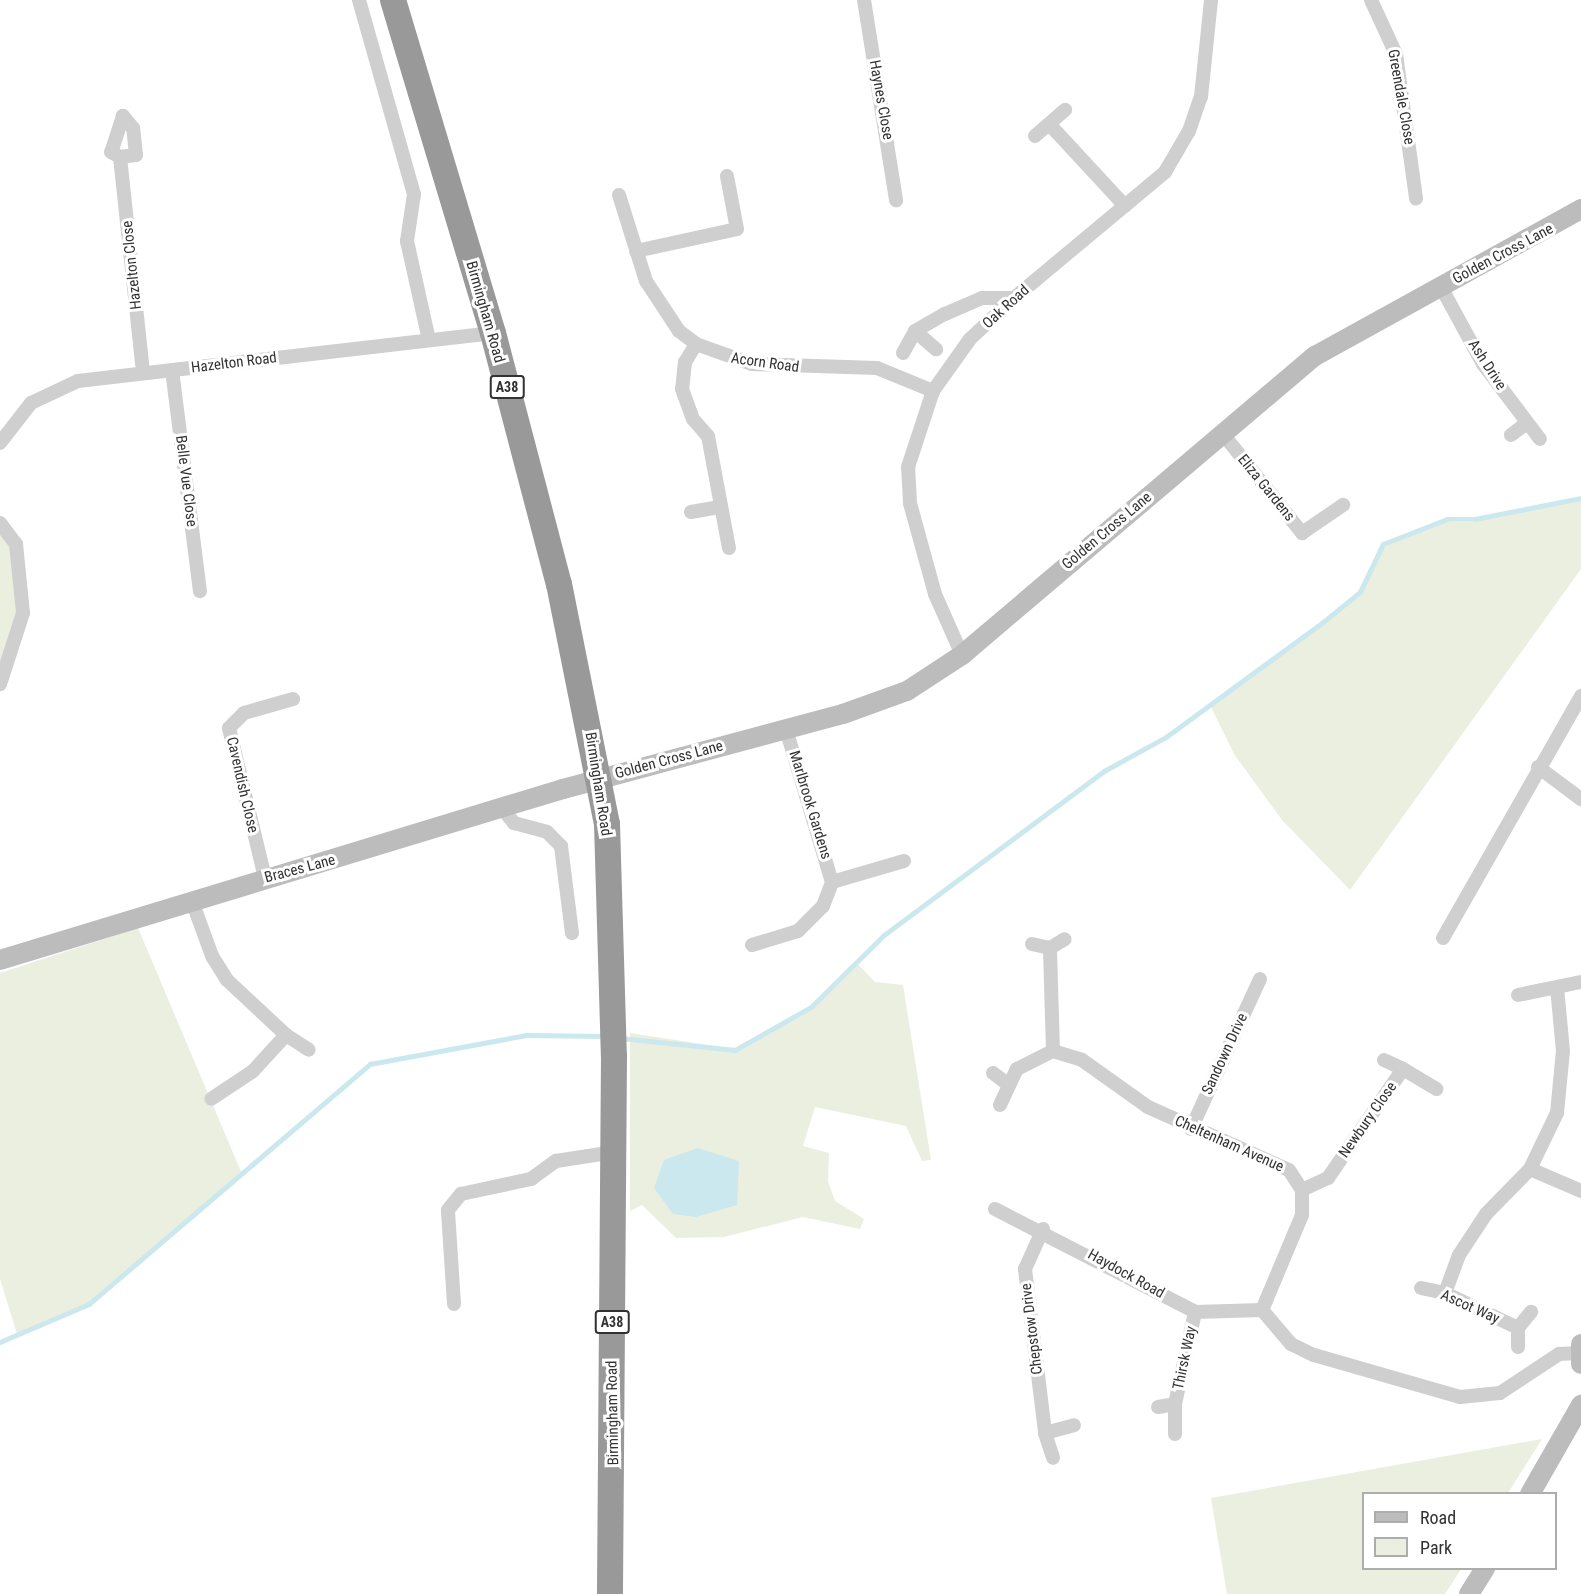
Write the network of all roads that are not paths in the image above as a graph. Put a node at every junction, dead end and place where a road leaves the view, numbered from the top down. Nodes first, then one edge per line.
1 (359, 0) edge
2 (393, 0) edge
3 (864, 0) edge
4 (1211, 0) edge
5 (1371, 0) edge
6 (1065, 110) dead end
7 (1051, 126) junction
8 (1035, 136) dead end
9 (120, 157) dead end
10 (727, 176) dead end
11 (619, 195) dead end
12 (1416, 199) dead end
13 (896, 200) dead end
14 (1125, 206) junction
15 (1581, 209) edge
16 (636, 250) junction
17 (1441, 287) junction
18 (1014, 298) junction
19 (915, 331) junction
20 (493, 333) junction
21 (429, 340) junction
22 (696, 344) junction
23 (936, 349) dead end
24 (903, 353) dead end
25 (172, 370) junction
26 (143, 373) junction
27 (933, 391) junction
28 (1527, 423) junction
29 (1223, 434) junction
30 (1511, 435) dead end
31 (1540, 439) dead end
32 (0, 443) edge
33 (1343, 505) dead end
34 (719, 507) junction
35 (691, 512) dead end
36 (0, 523) edge
37 (729, 548) dead end
38 (200, 591) dead end
39 (962, 655) junction
40 (0, 684) edge
41 (1581, 696) edge
42 (293, 699) dead end
43 (786, 729) junction
44 (1538, 766) junction
45 (599, 779) junction
46 (1581, 799) edge
47 (501, 807) junction
48 (904, 861) dead end
49 (265, 878) junction
50 (832, 882) junction
51 (192, 901) junction
52 (572, 933) dead end
53 (1443, 938) dead end
54 (1065, 939) dead end
55 (1032, 944) dead end
56 (752, 945) dead end
57 (1050, 948) junction
58 (0, 960) edge
59 (1260, 979) dead end
60 (1581, 982) edge
61 (1557, 988) junction
62 (1518, 995) dead end
63 (286, 1035) junction
64 (309, 1050) dead end
65 (1053, 1051) junction
66 (1384, 1060) dead end
67 (1403, 1069) junction
68 (993, 1072) dead end
69 (1009, 1085) junction
70 (1436, 1089) dead end
71 (211, 1099) dead end
72 (1000, 1105) dead end
73 (1191, 1129) junction
74 (614, 1152) junction
75 (1530, 1169) junction
76 (1302, 1190) junction
77 (1581, 1191) edge
78 (995, 1209) dead end
79 (1043, 1229) junction
80 (1421, 1288) dead end
81 (1445, 1293) junction
82 (454, 1304) dead end
83 (1262, 1310) junction
84 (1195, 1312) junction
85 (1532, 1312) dead end
86 (1518, 1329) junction
87 (1518, 1347) dead end
88 (1580, 1354) edge
89 (1175, 1404) junction
90 (1581, 1406) edge
91 (1158, 1407) dead end
92 (1074, 1425) dead end
93 (1045, 1433) junction
94 (1176, 1434) dead end
95 (1053, 1458) dead end
96 (1531, 1492) edge
97 (1484, 1570) edge
98 (610, 1594) edge
99 (1469, 1594) edge

1 - 21 street
2 - 20 highway, Birmingham Road / A38
3 - 13 street, Haynes Close
4 - 14 street, Oak Road
5 - 12 street, Greendale Close
6 - 7 street
7 - 8 street
7 - 14 street
9 - 26 street, Hazelton Close
10 - 16 street
11 - 16 street, Acorn Road
14 - 18 street, Oak Road
15 - 17 main road, Golden Cross Lane
16 - 22 street, Acorn Road
17 - 28 street, Ash Drive
17 - 29 main road, Golden Cross Lane
18 - 19 street
18 - 27 street, Oak Road
19 - 23 street
19 - 24 street
20 - 21 street, Hazelton Road
20 - 45 highway, Birmingham Road / A38
21 - 25 street, Hazelton Road
22 - 27 street, Acorn Road
22 - 34 street
25 - 26 street, Hazelton Road
25 - 38 street, Belle Vue Close
26 - 32 street, Hazelton Road
27 - 39 street, Oak Road
28 - 30 street
28 - 31 street, Ash Drive
29 - 33 street, Eliza Gardens
29 - 39 main road, Golden Cross Lane
34 - 35 street
34 - 37 street
36 - 40 street
39 - 43 main road, Golden Cross Lane
41 - 44 street
42 - 49 street, Cavendish Close
43 - 45 main road, Golden Cross Lane
43 - 50 street, Marlbrook Gardens
44 - 46 street
44 - 53 street
45 - 47 main road, Braces Lane
45 - 74 highway, Birmingham Road / A38
47 - 49 main road, Braces Lane
47 - 52 street
48 - 50 street
49 - 51 main road, Braces Lane
50 - 56 street
51 - 58 main road, Braces Lane
51 - 63 street
54 - 57 street
55 - 57 street
57 - 65 street
59 - 73 street, Sandown Drive
60 - 61 street
61 - 62 street
61 - 75 street
63 - 64 street
63 - 71 street
65 - 69 street
65 - 73 street, Cheltenham Avenue
66 - 67 street
67 - 70 street, Newbury Close
67 - 76 street, Newbury Close
68 - 69 street
69 - 72 street
73 - 76 street, Cheltenham Avenue
74 - 82 street
74 - 98 highway, Birmingham Road / A38
75 - 77 street
75 - 81 street
76 - 83 street
78 - 79 street, Haydock Road
79 - 84 street, Haydock Road
79 - 93 street, Chepstow Drive
80 - 81 street, Ascot Way
81 - 86 street, Ascot Way
83 - 84 street
83 - 88 street
84 - 89 street, Thirsk Way
85 - 86 street, Ascot Way
86 - 87 street, Ascot Way
89 - 91 street, Thirsk Way
89 - 94 street, Thirsk Way
90 - 96 main road
92 - 93 street
93 - 95 street, Chepstow Drive
97 - 99 main road

